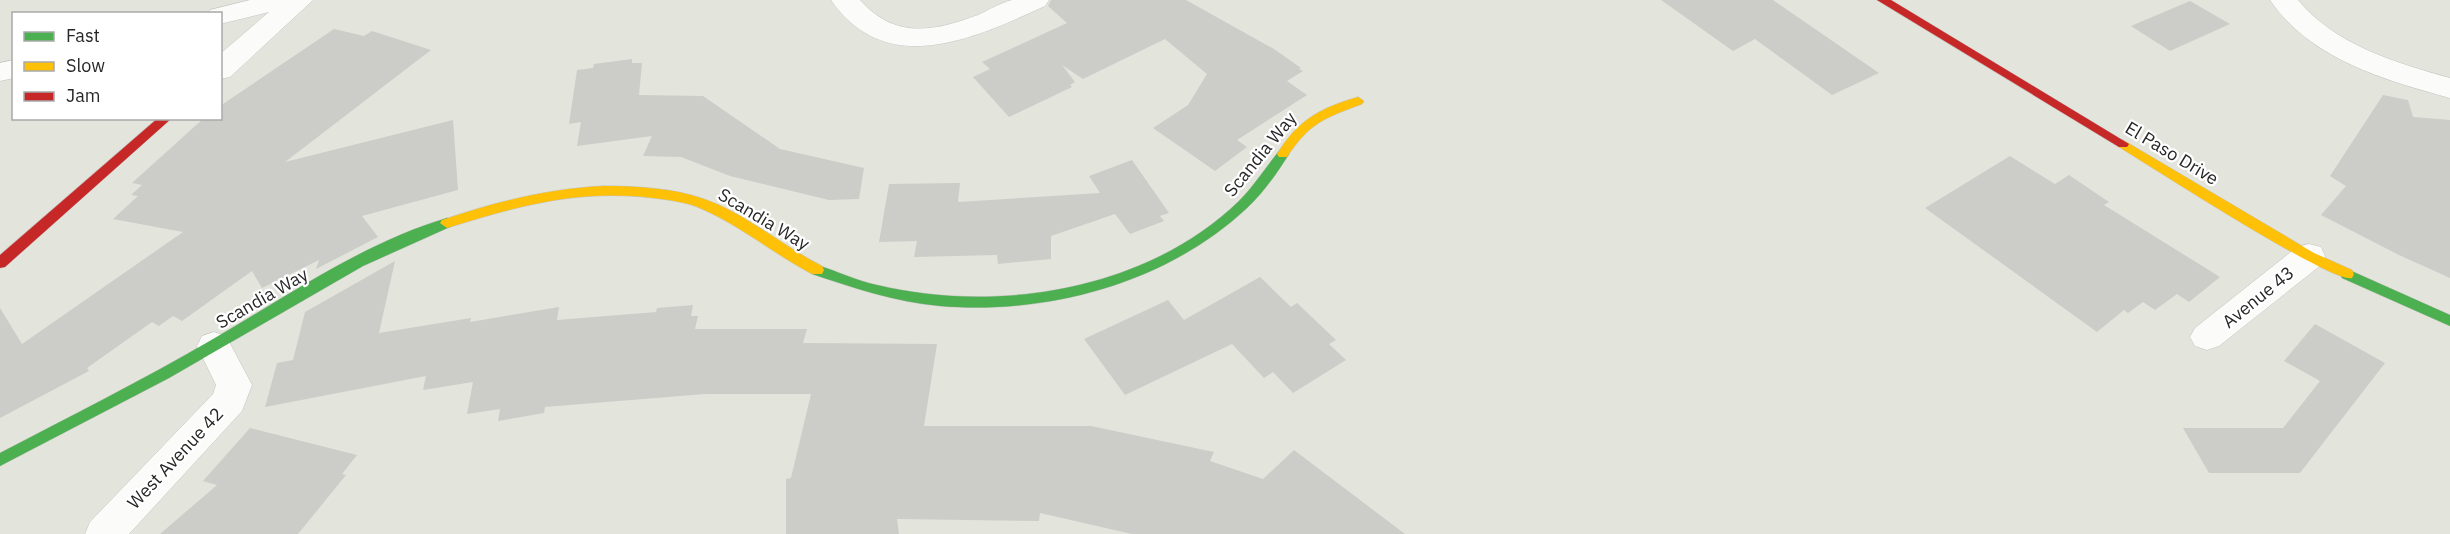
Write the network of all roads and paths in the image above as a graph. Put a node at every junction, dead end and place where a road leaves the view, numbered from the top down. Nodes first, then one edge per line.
1 (284, 0) edge
2 (299, 0) edge
3 (845, 0) edge
4 (1035, 0) edge
5 (1883, 0) edge
6 (2284, 0) edge
7 (222, 16) edge
8 (222, 68) edge
9 (2450, 88) edge
10 (1358, 101) dead end
11 (164, 120) edge
12 (2309, 256) junction
13 (0, 263) edge
14 (2450, 321) edge
15 (2207, 337) dead end
16 (214, 346) junction
17 (0, 460) edge
18 (104, 534) edge

1 - 7 street
2 - 8 street
3 - 4 street
5 - 12 street, El Paso Drive
6 - 9 street
10 - 16 street, Scandia Way
11 - 13 street
12 - 14 street, El Paso Drive
12 - 15 street, Avenue 43
16 - 17 street, Scandia Way
16 - 18 street, West Avenue 42

